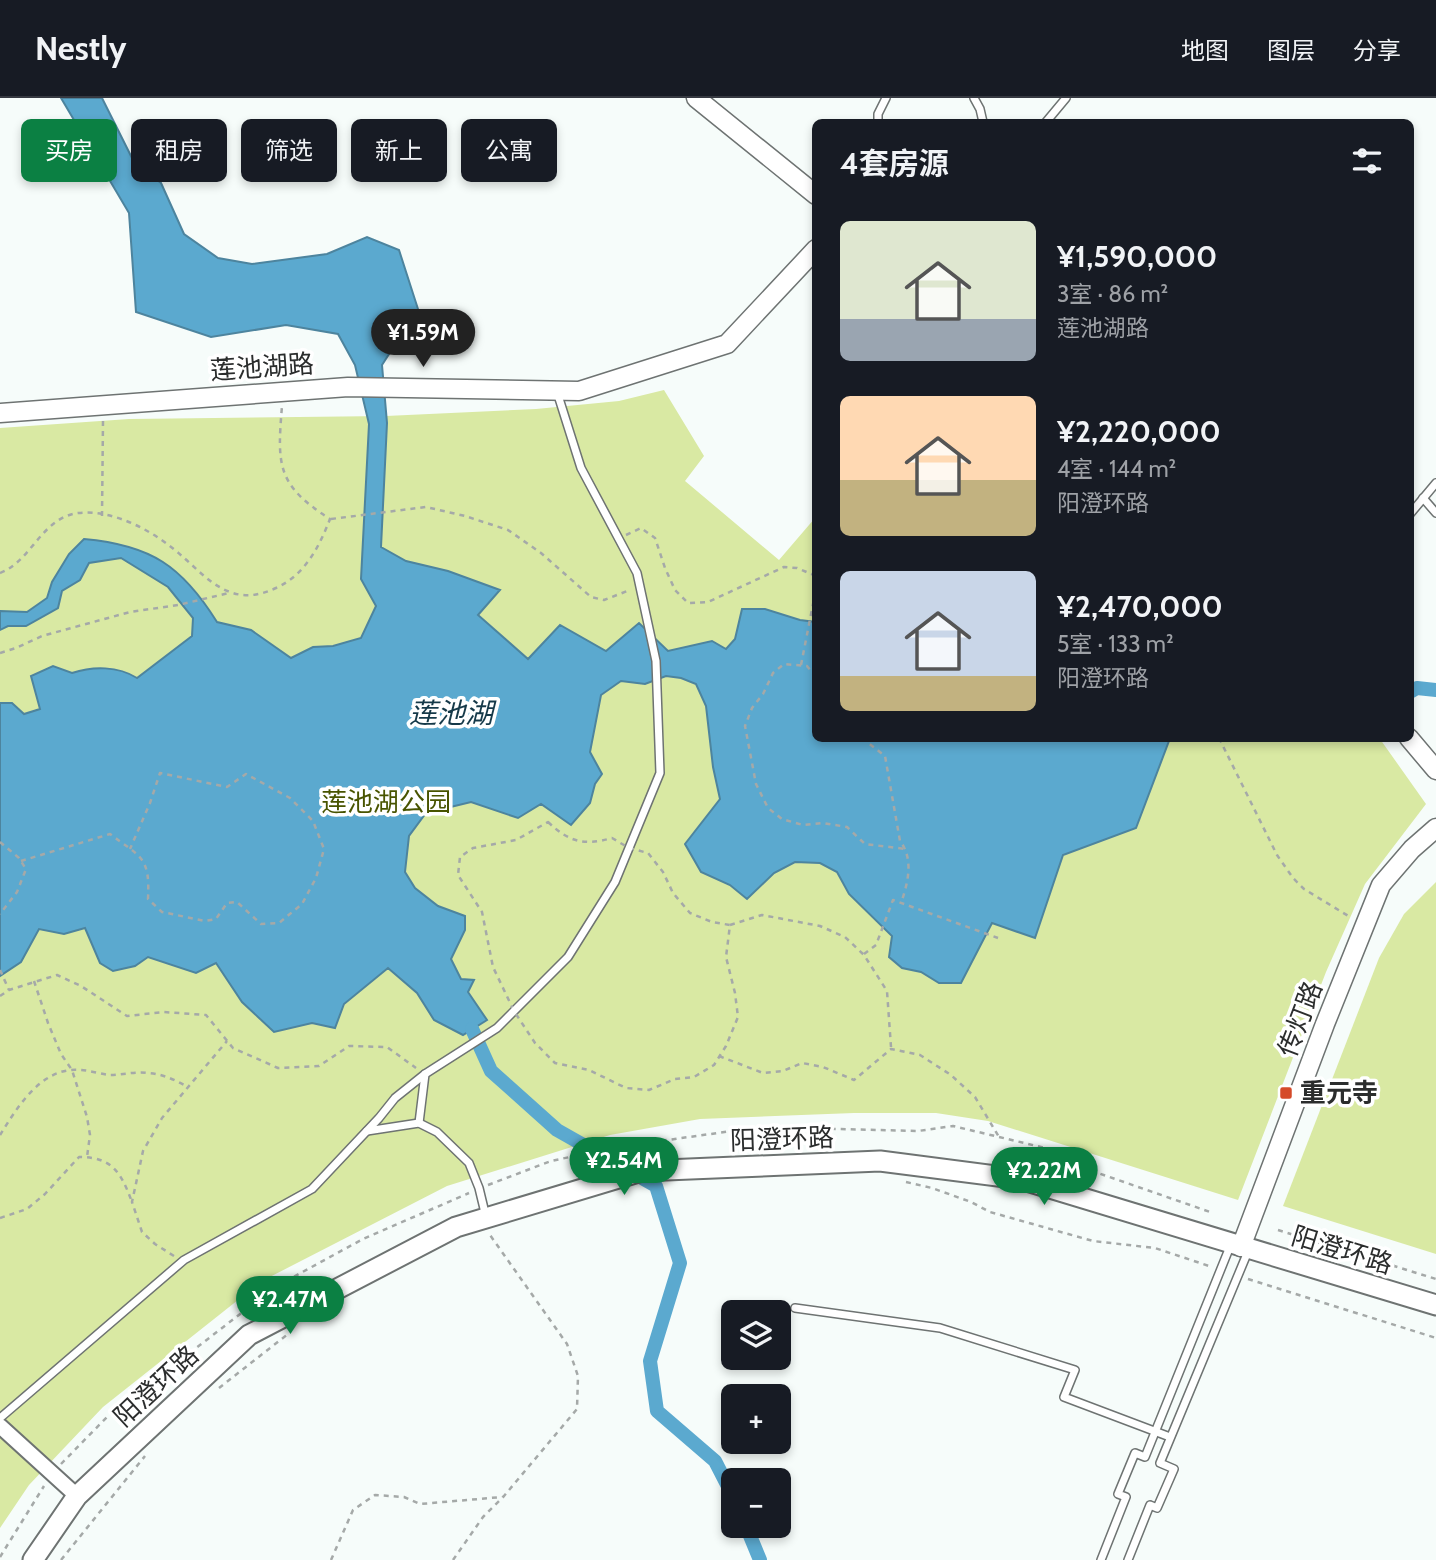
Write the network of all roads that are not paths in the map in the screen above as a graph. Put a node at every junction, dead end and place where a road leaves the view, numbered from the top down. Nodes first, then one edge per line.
1 (696, 98) edge
2 (886, 98) edge
3 (974, 98) edge
4 (1066, 98) edge
5 (878, 119) edge
6 (982, 119) edge
7 (1048, 119) edge
8 (812, 192) edge
9 (812, 253) edge
10 (557, 390) junction
11 (0, 413) edge
12 (1436, 483) edge
13 (1414, 500) edge
14 (1420, 501) junction
15 (1414, 509) edge
16 (1436, 513) edge
17 (1412, 742) edge
18 (1436, 770) edge
19 (1436, 828) edge
20 (425, 1074) junction
21 (419, 1123) junction
22 (367, 1131) junction
23 (491, 1227) junction
24 (1240, 1247) junction
25 (1436, 1305) edge
26 (795, 1308) dead end
27 (0, 1418) edge
28 (0, 1426) edge
29 (1156, 1432) junction
30 (1170, 1437) junction
31 (76, 1496) junction
32 (33, 1560) edge
33 (1101, 1560) edge
34 (1128, 1560) edge

1 - 8 street
2 - 5 lane
3 - 6 lane
4 - 7 lane
9 - 10 street, 莲池湖路
10 - 11 street, 莲池湖路
10 - 20 lane
12 - 14 lane
13 - 14 lane
14 - 15 lane
14 - 16 lane
17 - 18 street
19 - 24 street, 传灯路
20 - 21 lane
20 - 22 lane
21 - 22 lane
21 - 23 lane
22 - 27 lane
23 - 24 main road, 阳澄环路
23 - 31 main road, 阳澄环路
24 - 25 main road, 阳澄环路
24 - 29 lane
24 - 30 lane
26 - 29 lane
28 - 31 street
29 - 30 lane
29 - 33 lane
30 - 34 lane
31 - 32 main road, 阳澄环路

